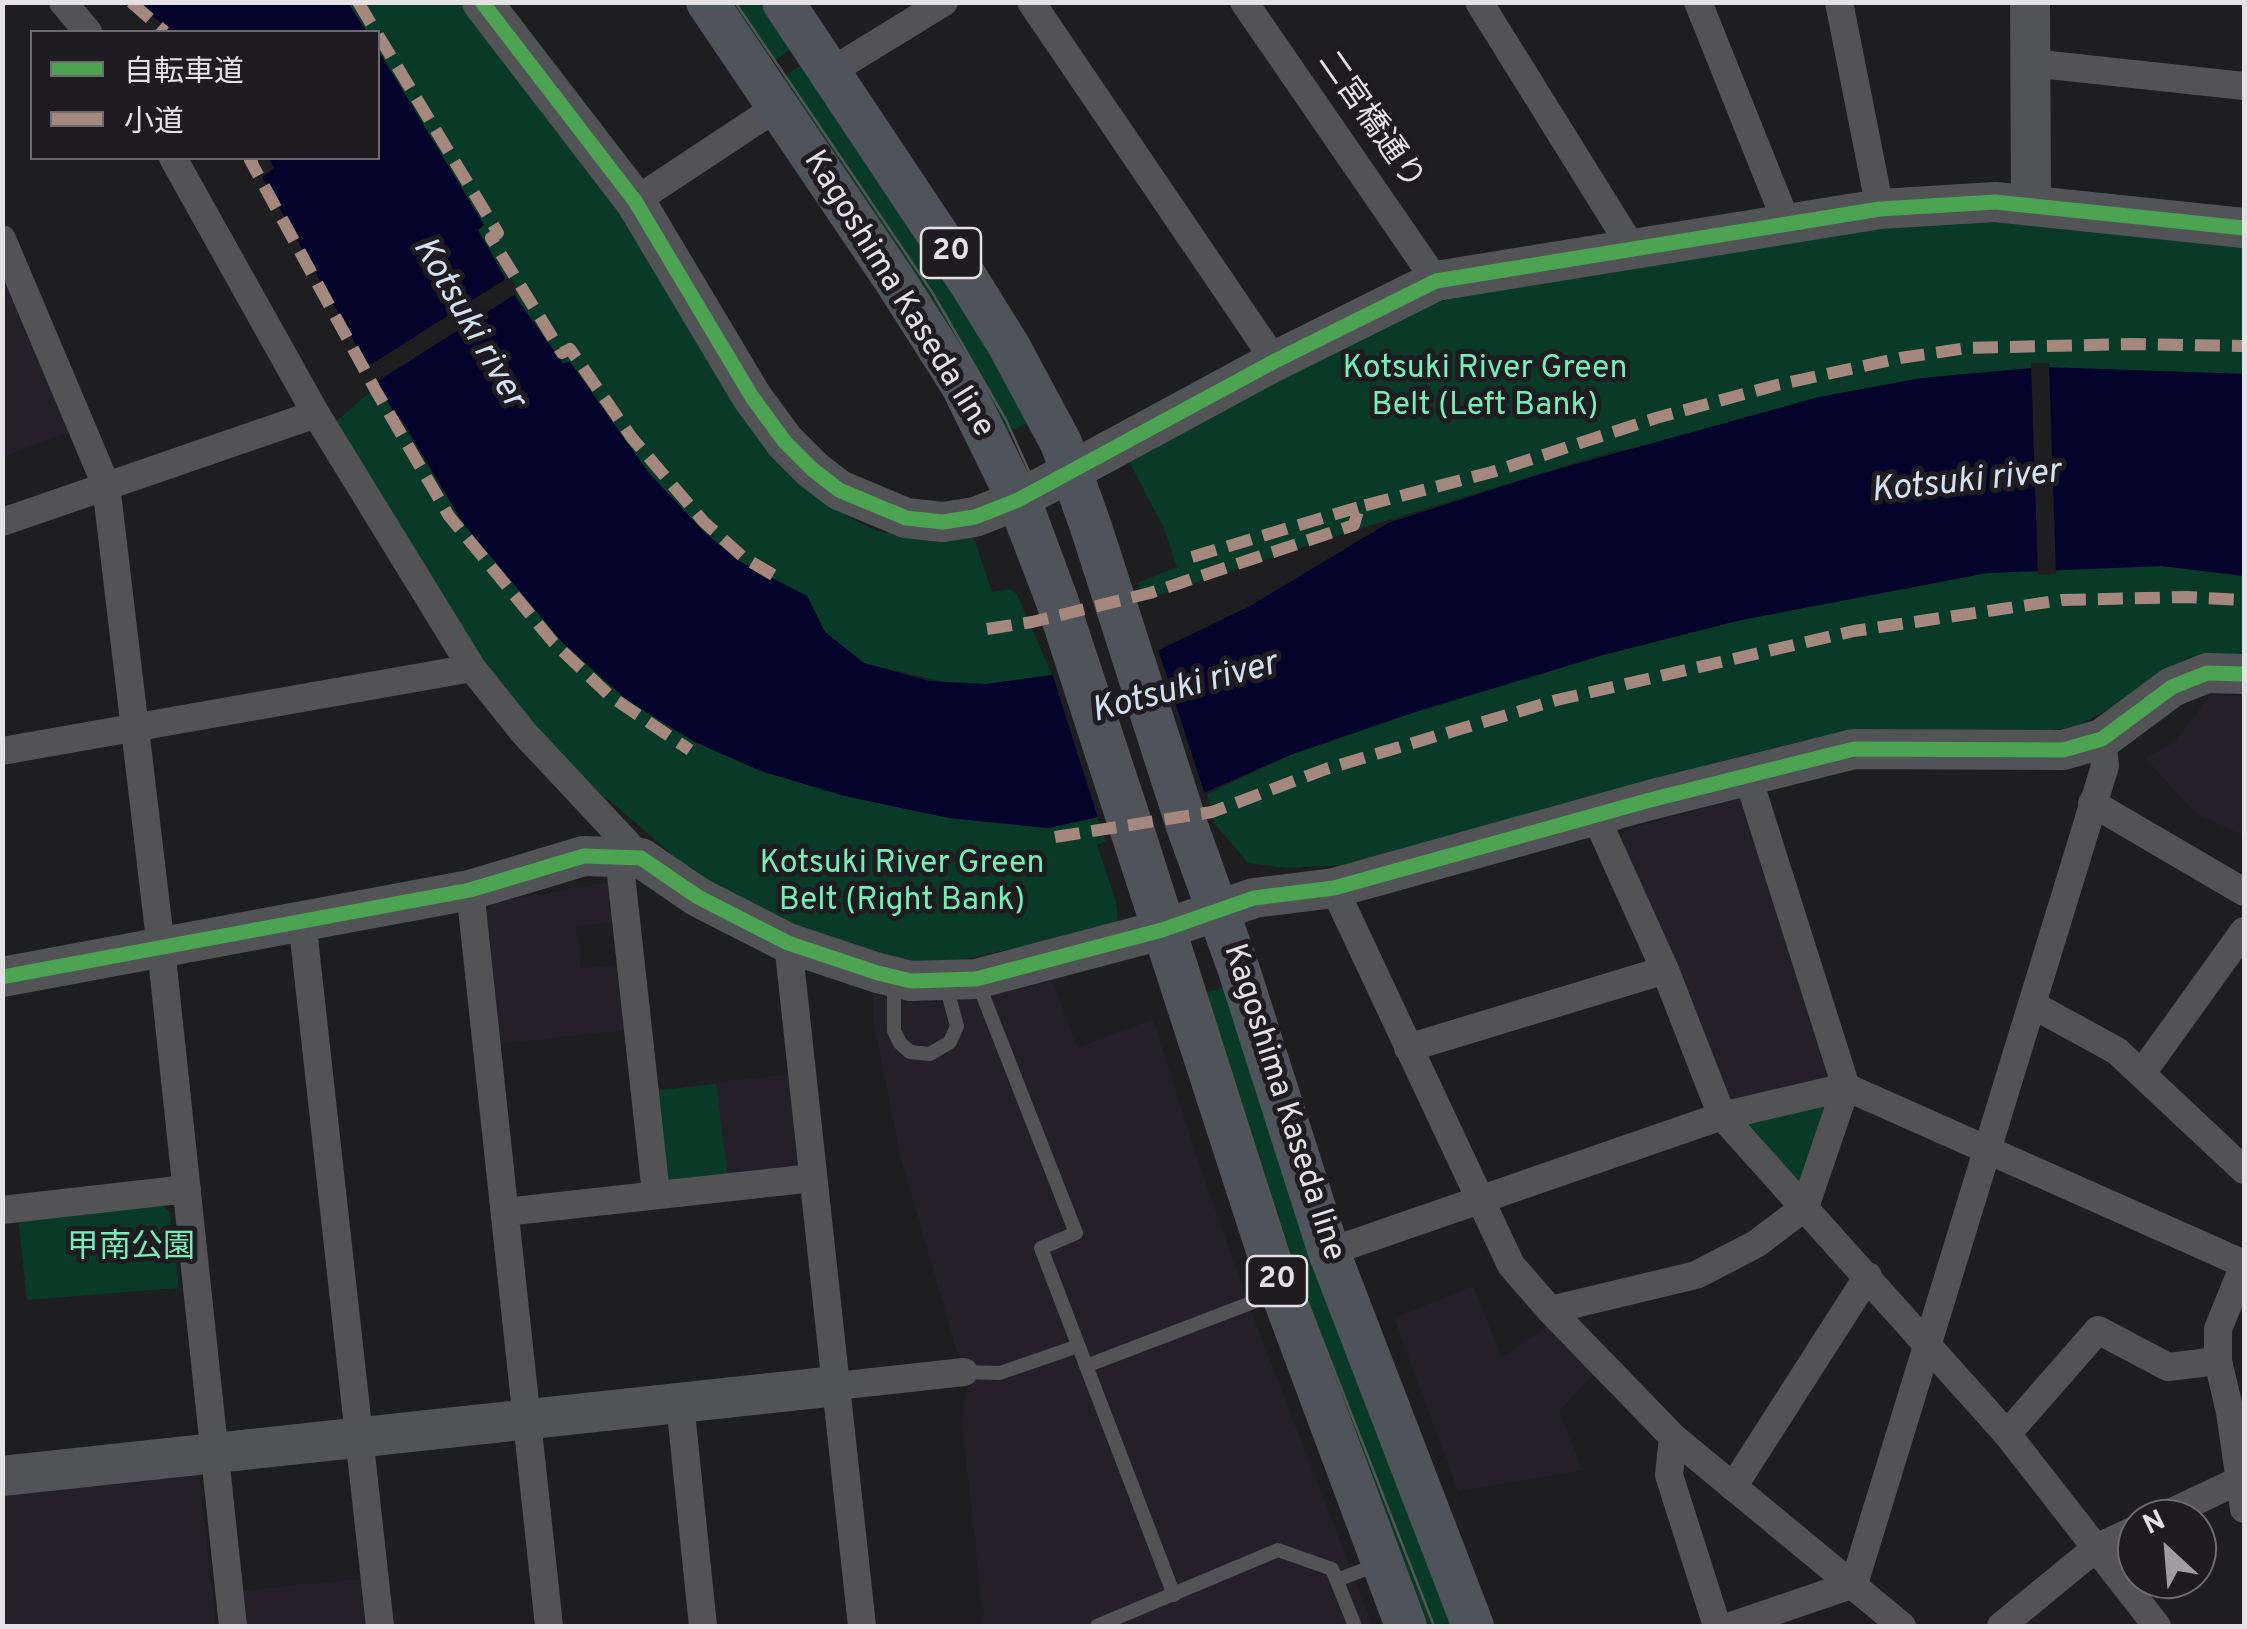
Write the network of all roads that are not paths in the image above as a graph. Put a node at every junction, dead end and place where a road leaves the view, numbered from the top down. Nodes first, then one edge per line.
1 (63, 2) edge
2 (482, 2) edge
3 (706, 2) edge
4 (783, 2) edge
5 (944, 2) edge
6 (1032, 2) edge
7 (1244, 2) edge
8 (1479, 2) edge
9 (1698, 2) edge
10 (1839, 2) edge
11 (2030, 2) edge
12 (86, 30) edge
13 (2032, 63) junction
14 (830, 72) junction
15 (2244, 86) edge
16 (777, 107) junction
17 (174, 160) edge
18 (635, 200) junction
19 (2031, 206) junction
20 (1880, 209) junction
21 (1786, 224) junction
22 (2244, 228) edge
23 (2, 238) edge
24 (1632, 248) junction
25 (1436, 282) junction
26 (1275, 361) junction
27 (316, 414) junction
28 (1072, 470) junction
29 (106, 485) junction
30 (1018, 500) junction
31 (2, 522) edge
32 (472, 668) junction
33 (2244, 674) edge
34 (135, 730) junction
35 (2102, 739) junction
36 (2, 750) edge
37 (1747, 774) junction
38 (2092, 803) junction
39 (1595, 815) junction
40 (630, 857) junction
41 (1334, 888) junction
42 (470, 890) junction
43 (2244, 892) edge
44 (1219, 910) junction
45 (302, 920) junction
46 (1162, 930) junction
47 (2244, 931) edge
48 (788, 942) junction
49 (162, 948) junction
50 (1665, 970) junction
51 (2, 977) edge
52 (894, 977) junction
53 (961, 980) junction
54 (2032, 1005) junction
55 (1408, 1048) junction
56 (2142, 1072) junction
57 (1846, 1087) junction
58 (1722, 1116) junction
59 (1986, 1150) junction
60 (2244, 1170) edge
61 (813, 1178) junction
62 (188, 1189) junction
63 (656, 1194) junction
64 (1480, 1200) junction
65 (1805, 1207) junction
66 (2, 1210) edge
67 (505, 1212) junction
68 (1329, 1252) junction
69 (2244, 1265) edge
70 (1868, 1276) junction
71 (1281, 1292) junction
72 (1550, 1310) junction
73 (1926, 1340) junction
74 (1078, 1346) junction
75 (2218, 1361) junction
76 (1086, 1366) junction
77 (964, 1372) joint
78 (836, 1386) junction
79 (680, 1403) junction
80 (527, 1417) junction
81 (2007, 1434) junction
82 (360, 1437) junction
83 (1674, 1437) junction
84 (214, 1452) junction
85 (2, 1476) edge
86 (2240, 1480) junction
87 (1733, 1487) junction
88 (2200, 1499) edge
89 (2244, 1509) edge
90 (2117, 1538) edge
91 (2096, 1548) junction
92 (1381, 1564) junction
93 (1337, 1580) junction
94 (1854, 1584) junction
95 (1174, 1595) junction
96 (233, 1626) edge
97 (380, 1626) edge
98 (549, 1626) edge
99 (703, 1626) edge
100 (862, 1626) edge
101 (1097, 1626) edge
102 (1355, 1626) edge
103 (1406, 1626) edge
104 (1474, 1626) edge
105 (1717, 1626) edge
106 (1731, 1626) edge
107 (1902, 1626) edge
108 (2001, 1626) edge
109 (2157, 1626) edge

1 - 12 street
2 - 18 street
3 - 16 main road, Kagoshima Kaseda line / 20
4 - 14 main road, Kagoshima Kaseda line / 20
5 - 14 street
6 - 26 street
7 - 25 street, 二宮橋通り
8 - 24 street
9 - 21 street
10 - 20 street
11 - 13 street
13 - 15 street
13 - 19 street
14 - 28 main road, Kagoshima Kaseda line / 20
16 - 18 street
16 - 30 main road, Kagoshima Kaseda line / 20
17 - 27 street
18 - 30 street
19 - 20 street
19 - 22 street
20 - 21 street
21 - 24 street
23 - 29 street
24 - 25 street
25 - 26 street
26 - 28 street
27 - 29 street
27 - 32 street
28 - 30 street
28 - 44 main road, Kagoshima Kaseda line / 20
29 - 31 street
29 - 34 street
30 - 46 main road, Kagoshima Kaseda line / 20
32 - 34 street
32 - 40 street
33 - 35 street
34 - 36 street
34 - 49 street
35 - 37 street
35 - 38 street
37 - 39 street
37 - 57 street
38 - 43 street
38 - 54 street
39 - 41 street
39 - 50 street
40 - 42 street
40 - 48 street
40 - 63 street
41 - 44 street
41 - 55 street
42 - 45 street
42 - 67 street
44 - 46 street
44 - 68 main road, Kagoshima Kaseda line / 20
45 - 49 street
45 - 82 street
46 - 53 street
46 - 71 main road, Kagoshima Kaseda line / 20
47 - 56 street
48 - 52 street
48 - 61 street
49 - 51 street
49 - 62 street
50 - 55 street
50 - 58 street
52 - 53 street
52 - 53 lane
53 - 74 lane
54 - 56 street
54 - 59 street
55 - 64 street
56 - 60 street
57 - 58 street
57 - 59 street
57 - 65 street
58 - 64 street
58 - 65 street
59 - 69 street
59 - 73 street
61 - 63 street
61 - 78 street
62 - 66 street
62 - 84 street
63 - 67 street
64 - 68 street
64 - 72 street
65 - 70 street
65 - 72 street
67 - 80 street
68 - 104 main road, Kagoshima Kaseda line / 20
69 - 75 street
70 - 73 street
70 - 87 street
71 - 76 lane
71 - 92 main road, Kagoshima Kaseda line / 20
72 - 83 street
73 - 81 street
73 - 94 street
74 - 76 lane
74 - 77 lane
75 - 81 street
75 - 86 street
76 - 95 lane
77 - 78 street
78 - 79 street
78 - 100 street
79 - 80 street
79 - 99 street
80 - 82 street
80 - 98 street
81 - 91 street
82 - 84 street
82 - 97 street
83 - 87 street
83 - 105 street
84 - 85 street
84 - 96 street
86 - 88 street
86 - 89 street
87 - 94 street
90 - 91 street
91 - 108 street
91 - 109 street
92 - 93 lane
92 - 103 main road, Kagoshima Kaseda line / 20
93 - 95 lane
93 - 102 lane
94 - 106 street
94 - 107 street
95 - 101 lane

